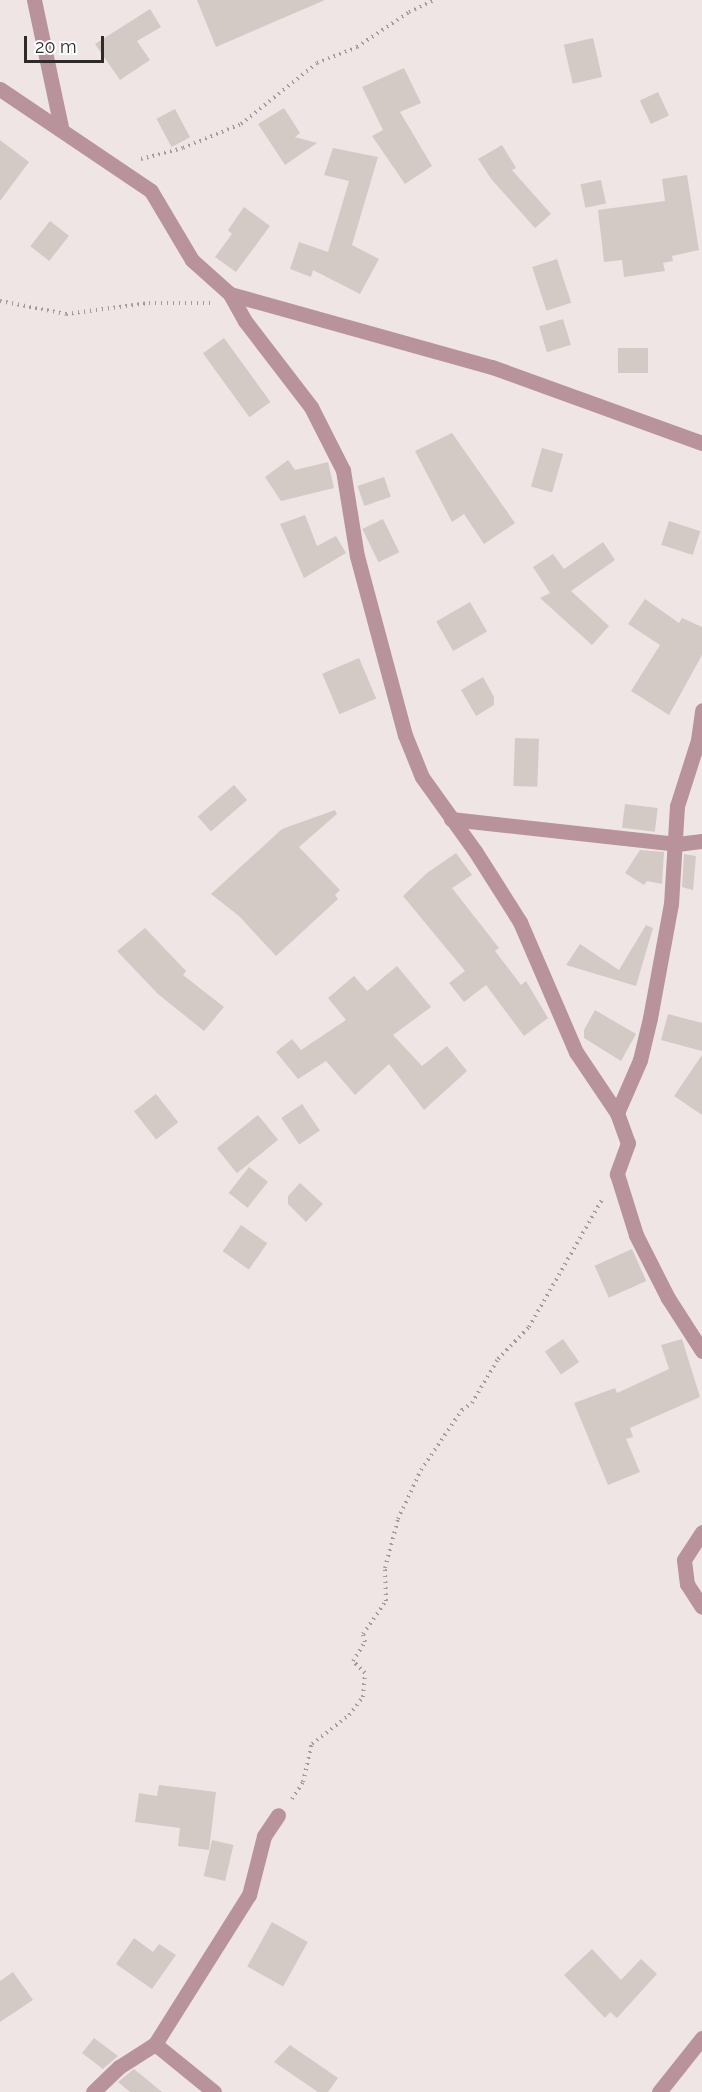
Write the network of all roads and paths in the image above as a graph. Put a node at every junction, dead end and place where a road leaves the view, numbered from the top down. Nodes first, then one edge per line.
1 (34, 0) edge
2 (435, 0) edge
3 (0, 89) edge
4 (61, 127) junction
5 (114, 166) junction
6 (230, 294) junction
7 (0, 300) edge
8 (702, 443) edge
9 (702, 710) edge
10 (451, 819) junction
11 (702, 841) edge
12 (677, 844) junction
13 (617, 1113) junction
14 (617, 1174) junction
15 (702, 1351) edge
16 (702, 1532) edge
17 (702, 1607) edge
18 (278, 1815) joint
19 (702, 2038) edge
20 (155, 2044) junction
21 (93, 2092) edge
22 (214, 2092) edge
23 (659, 2092) edge

1 - 4 street
2 - 5 path
3 - 4 street
4 - 5 street
5 - 6 street
6 - 7 path
6 - 8 street
6 - 10 street
9 - 12 street
10 - 12 street
10 - 13 street
11 - 12 street
12 - 13 street
13 - 14 street
14 - 15 street
14 - 18 path
16 - 17 street
18 - 20 street
19 - 23 street
20 - 21 street
20 - 22 street

